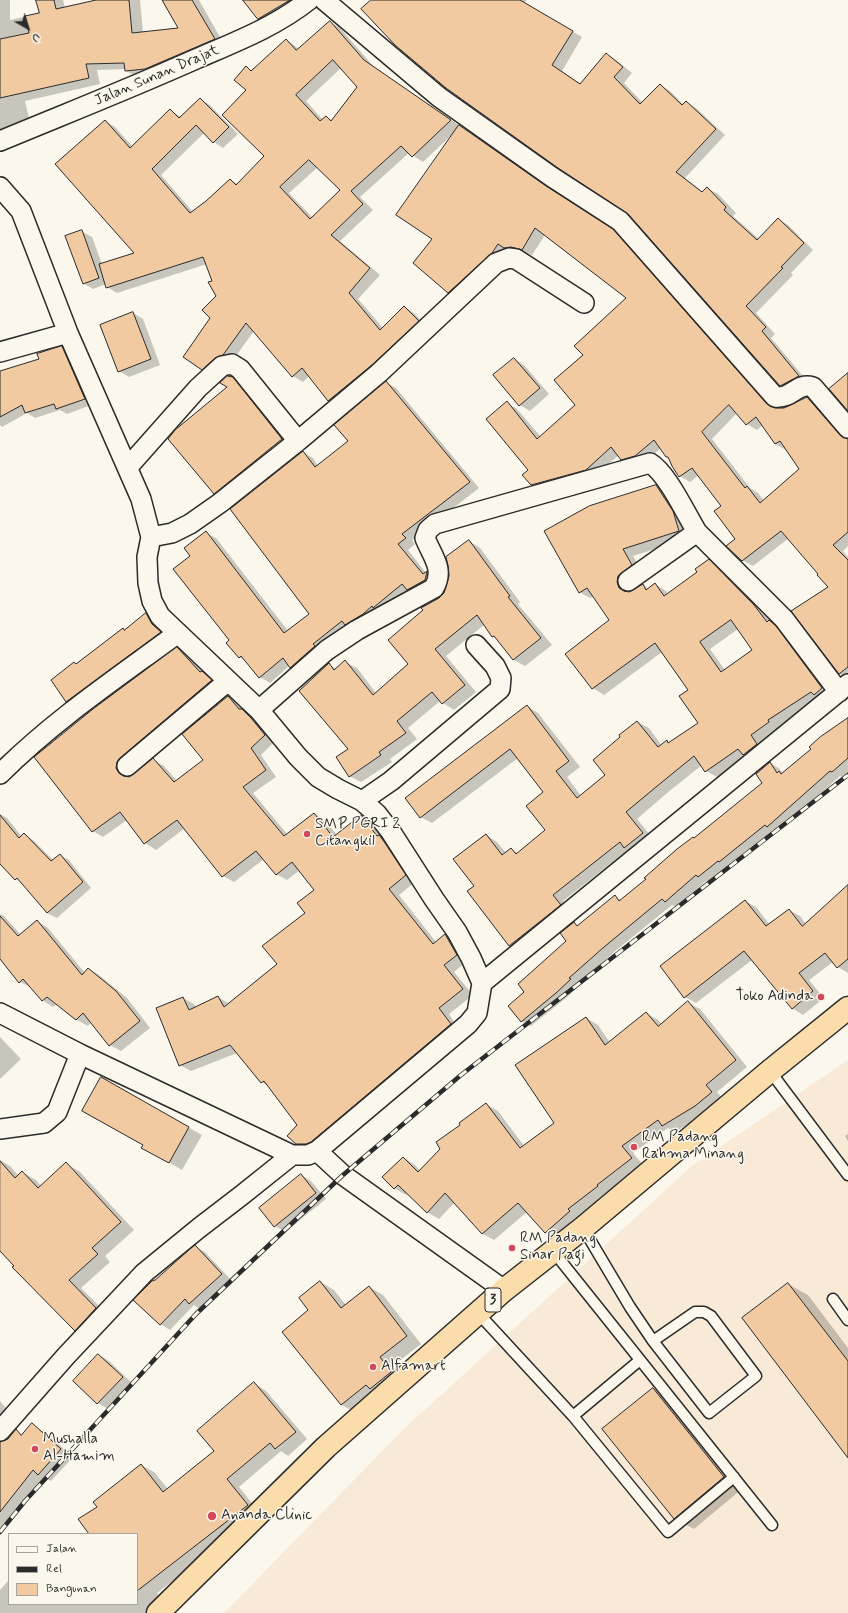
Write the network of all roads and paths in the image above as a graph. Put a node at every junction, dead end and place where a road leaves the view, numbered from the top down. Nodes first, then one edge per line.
1 (309, 0) edge
2 (324, 0) edge
3 (0, 141) edge
4 (0, 187) edge
5 (584, 304) dead end
6 (68, 333) junction
7 (0, 352) edge
8 (848, 428) edge
9 (298, 441) junction
10 (128, 468) junction
11 (697, 532) junction
12 (151, 537) junction
13 (628, 581) dead end
14 (178, 633) junction
15 (476, 645) dead end
16 (228, 681) junction
17 (843, 688) edge
18 (259, 710) junction
19 (127, 766) dead end
20 (0, 774) edge
21 (362, 801) junction
22 (482, 983) junction
23 (848, 1008) edge
24 (0, 1013) edge
25 (80, 1054) junction
26 (770, 1070) junction
27 (0, 1129) edge
28 (317, 1151) junction
29 (292, 1155) junction
30 (848, 1175) edge
31 (582, 1228) junction
32 (553, 1251) junction
33 (504, 1290) junction
34 (833, 1299) dead end
35 (478, 1313) junction
36 (848, 1320) edge
37 (653, 1341) junction
38 (640, 1360) junction
39 (573, 1416) junction
40 (0, 1431) edge
41 (734, 1477) junction
42 (772, 1525) dead end
43 (158, 1613) edge

1 - 3 street, Jalan Sunan Drajat
2 - 8 street
4 - 6 street
5 - 9 street
6 - 7 street
6 - 10 street
9 - 10 street
9 - 12 street
10 - 12 street
11 - 13 street
11 - 17 street
11 - 18 street
12 - 14 street
14 - 16 street
14 - 20 street
15 - 21 street
16 - 18 street
16 - 19 street
17 - 22 street
18 - 21 street
21 - 22 street
22 - 28 street
23 - 26 highway, 3
24 - 25 street
25 - 27 street
25 - 29 street
26 - 30 lane
26 - 31 highway, 3
28 - 29 street
28 - 33 street
29 - 40 street
31 - 32 highway, 3
31 - 37 lane
32 - 33 highway, 3
32 - 38 lane
33 - 35 highway, 3
34 - 36 lane
35 - 39 lane
35 - 43 highway, 3
37 - 37 lane
38 - 39 lane
38 - 41 lane
39 - 41 lane
41 - 42 lane

